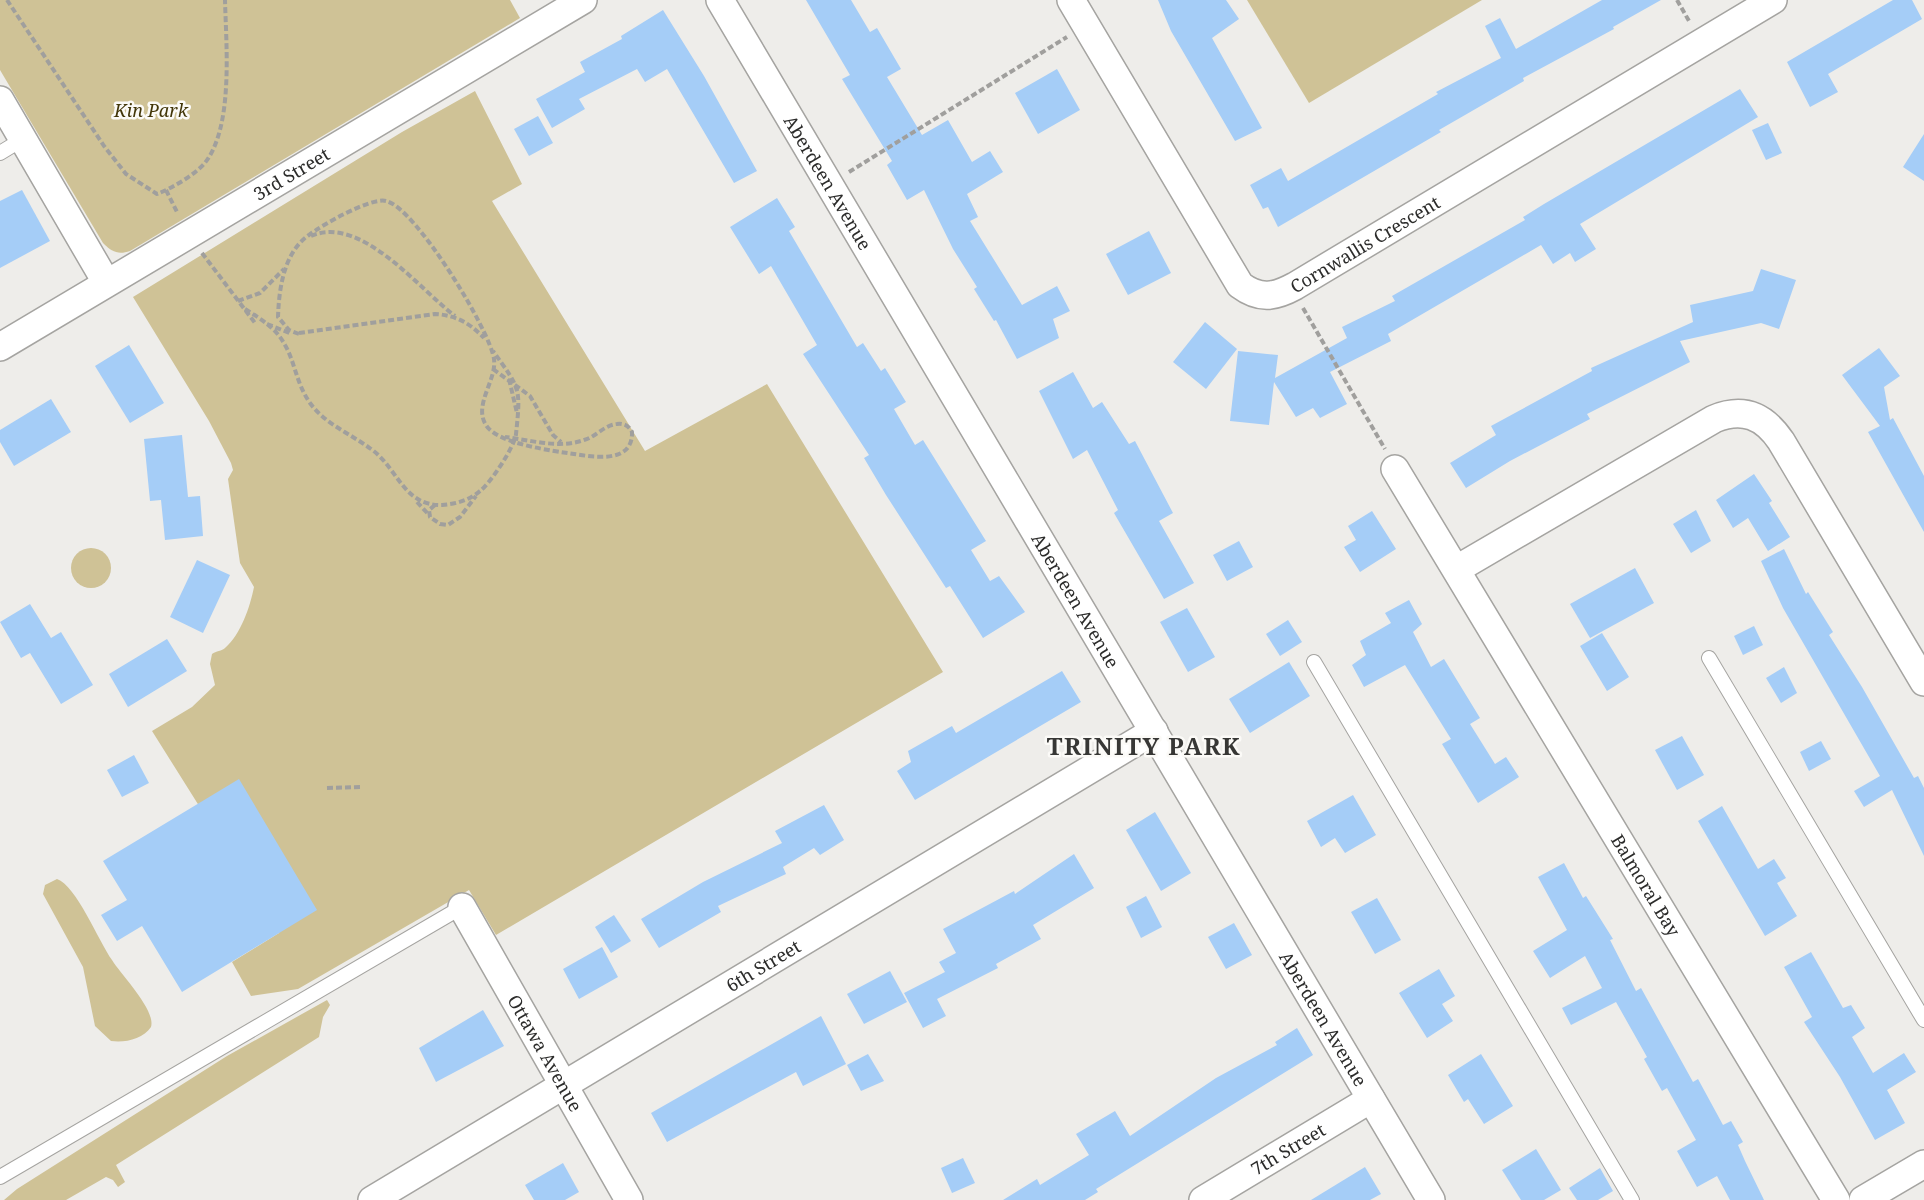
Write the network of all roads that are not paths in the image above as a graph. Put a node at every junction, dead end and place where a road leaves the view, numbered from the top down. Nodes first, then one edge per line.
1 (583, 0) edge
2 (720, 0) edge
3 (1071, 0) edge
4 (1773, 0) edge
5 (0, 100) edge
6 (23, 139) junction
7 (0, 153) edge
8 (106, 282) junction
9 (0, 347) edge
10 (1397, 472) road end
11 (1457, 569) junction
12 (1709, 658) dead end
13 (1314, 662) dead end
14 (1924, 682) edge
15 (1154, 731) junction
16 (462, 907) joint
17 (1924, 1020) edge
18 (563, 1085) junction
19 (1371, 1099) junction
20 (1924, 1164) edge
21 (0, 1177) edge
22 (372, 1200) edge
23 (629, 1200) edge
24 (1203, 1200) edge
25 (1431, 1200) edge
26 (1632, 1200) edge
27 (1836, 1200) edge
28 (1863, 1200) edge

1 - 8 street, 3rd Street
2 - 15 street, Aberdeen Avenue
3 - 4 street, Cornwallis Crescent
5 - 6 street
6 - 7 lane
6 - 8 street
8 - 9 street, 3rd Street
10 - 11 street, Balmoral Bay
11 - 14 street
11 - 27 street, Balmoral Bay
12 - 17 lane
13 - 26 lane
15 - 18 street, 6th Street
15 - 19 street, Aberdeen Avenue
16 - 18 street, Ottawa Avenue
16 - 21 lane
18 - 22 street, 6th Street
18 - 23 street, Ottawa Avenue
19 - 24 street, 7th Street
19 - 25 street, Aberdeen Avenue
20 - 28 street

